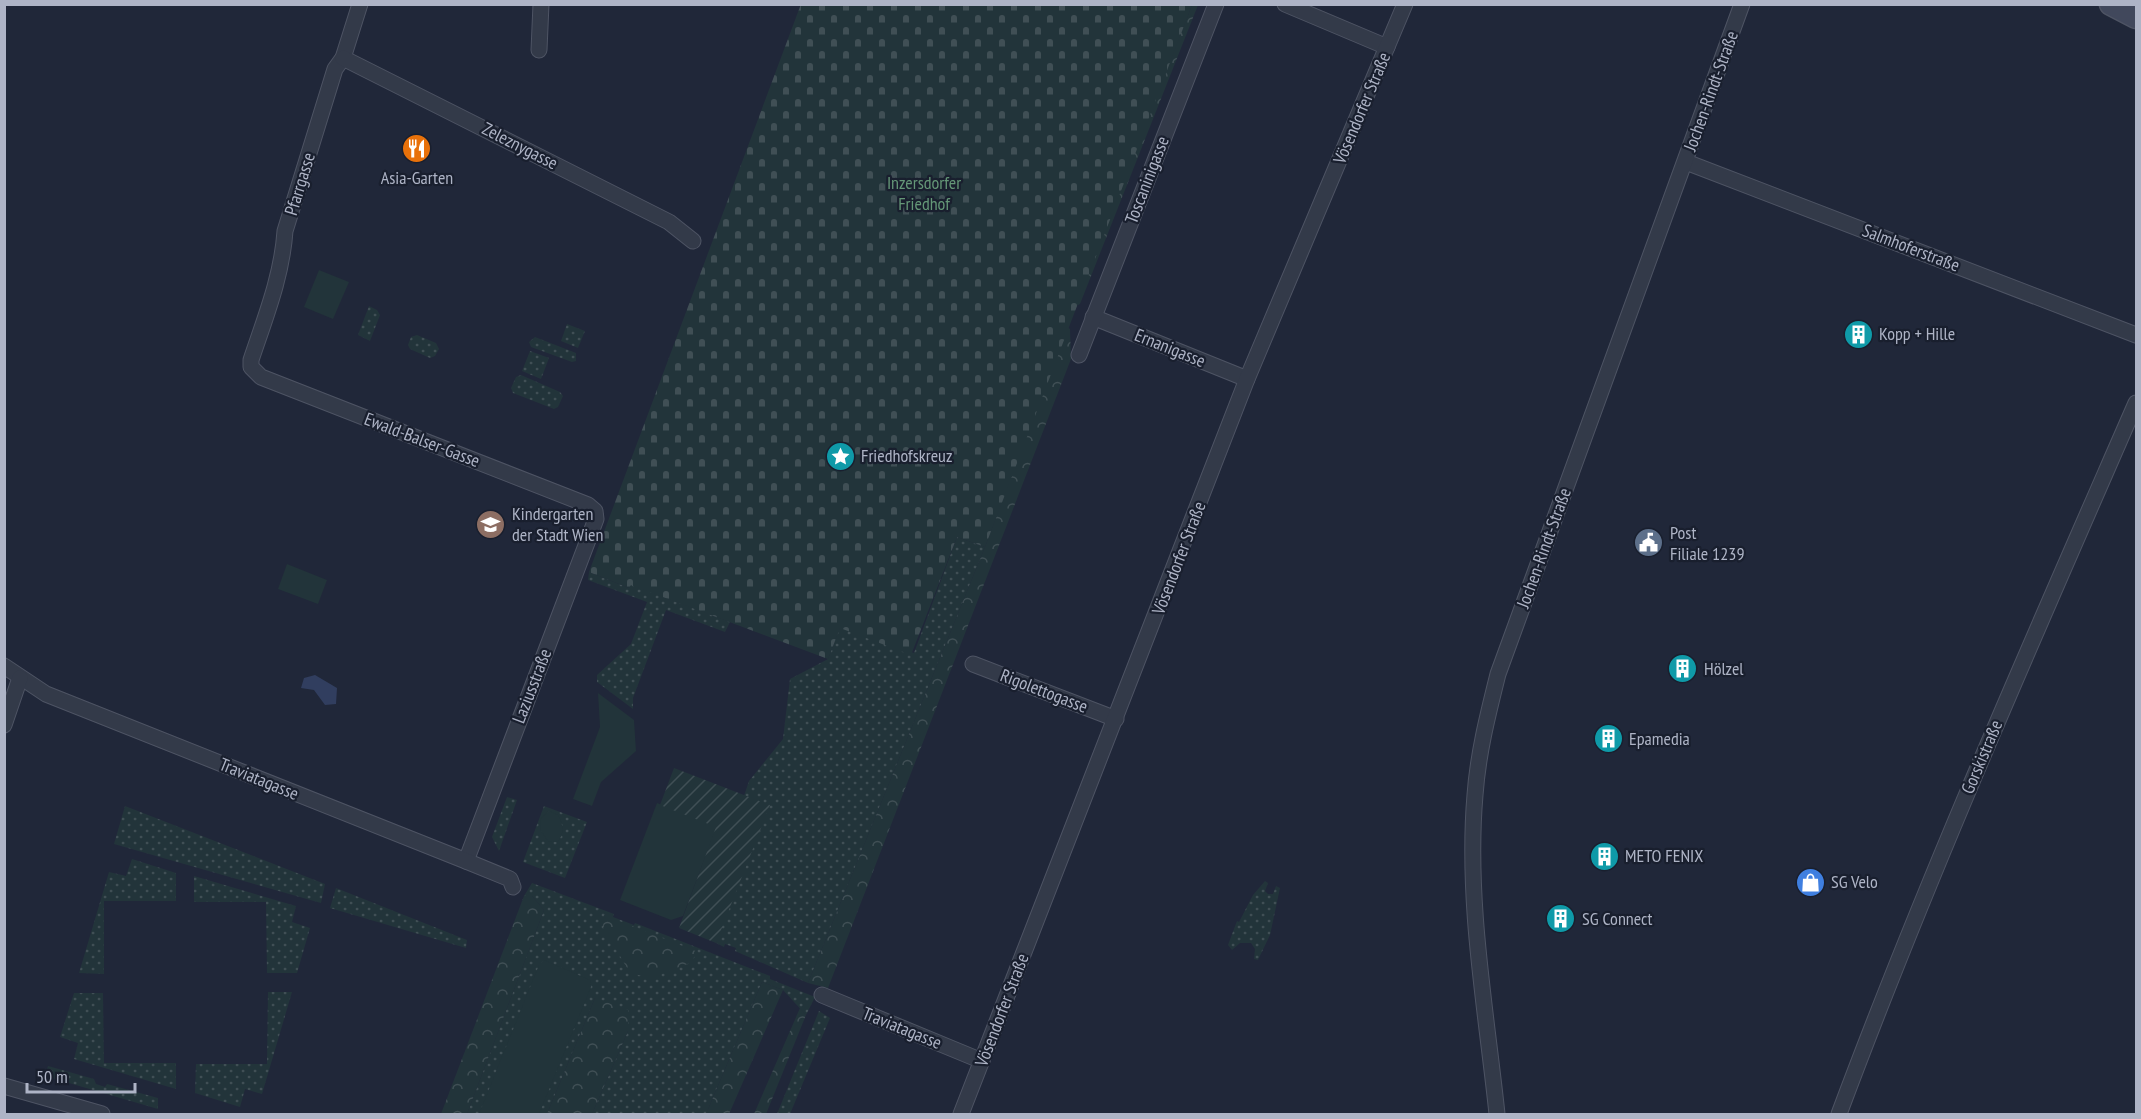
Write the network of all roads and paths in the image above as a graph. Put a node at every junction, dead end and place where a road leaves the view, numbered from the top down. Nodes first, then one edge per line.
1 (360, 4) edge
2 (541, 4) edge
3 (1216, 4) edge
4 (1285, 4) edge
5 (1405, 4) edge
6 (1742, 4) edge
7 (2111, 4) edge
8 (2136, 17) edge
9 (1387, 47) junction
10 (539, 51) dead end
11 (342, 58) junction
12 (1686, 162) junction
13 (693, 241) dead end
14 (1093, 317) junction
15 (2136, 335) edge
16 (1079, 355) dead end
17 (251, 367) joint
18 (1247, 379) junction
19 (2136, 403) edge
20 (595, 511) joint
21 (973, 664) dead end
22 (4, 666) edge
23 (20, 678) junction
24 (1116, 719) junction
25 (4, 725) edge
26 (466, 861) junction
27 (513, 887) dead end
28 (822, 995) dead end
29 (982, 1061) junction
30 (4, 1086) edge
31 (102, 1114) edge
32 (961, 1114) edge
33 (1497, 1114) edge
34 (1839, 1114) edge

1 - 11 street, Pfarrgasse
2 - 10 street
3 - 14 street, Toscaninigasse
4 - 9 street
5 - 9 street, Vösendorfer Straße
6 - 12 street, Jochen-Rindt-Straße
7 - 8 main road
9 - 18 street, Vösendorfer Straße
11 - 13 street, Zeleznygasse
11 - 17 street, Pfarrgasse
12 - 15 street, Salmhoferstraße
12 - 33 street, Jochen-Rindt-Straße
14 - 16 street, Toscaninigasse
14 - 18 street, Ernanigasse
17 - 20 street, Ewald-Balser-Gasse
18 - 24 street, Vösendorfer Straße
19 - 34 street, Gorskistraße
20 - 26 street, Laziusstraße
21 - 24 street, Rigolettogasse
22 - 23 street, Traviatagasse
23 - 25 street
23 - 26 street, Traviatagasse
24 - 29 street, Vösendorfer Straße
26 - 27 street, Traviatagasse
28 - 29 street, Traviatagasse
29 - 32 street, Vösendorfer Straße
30 - 31 street

